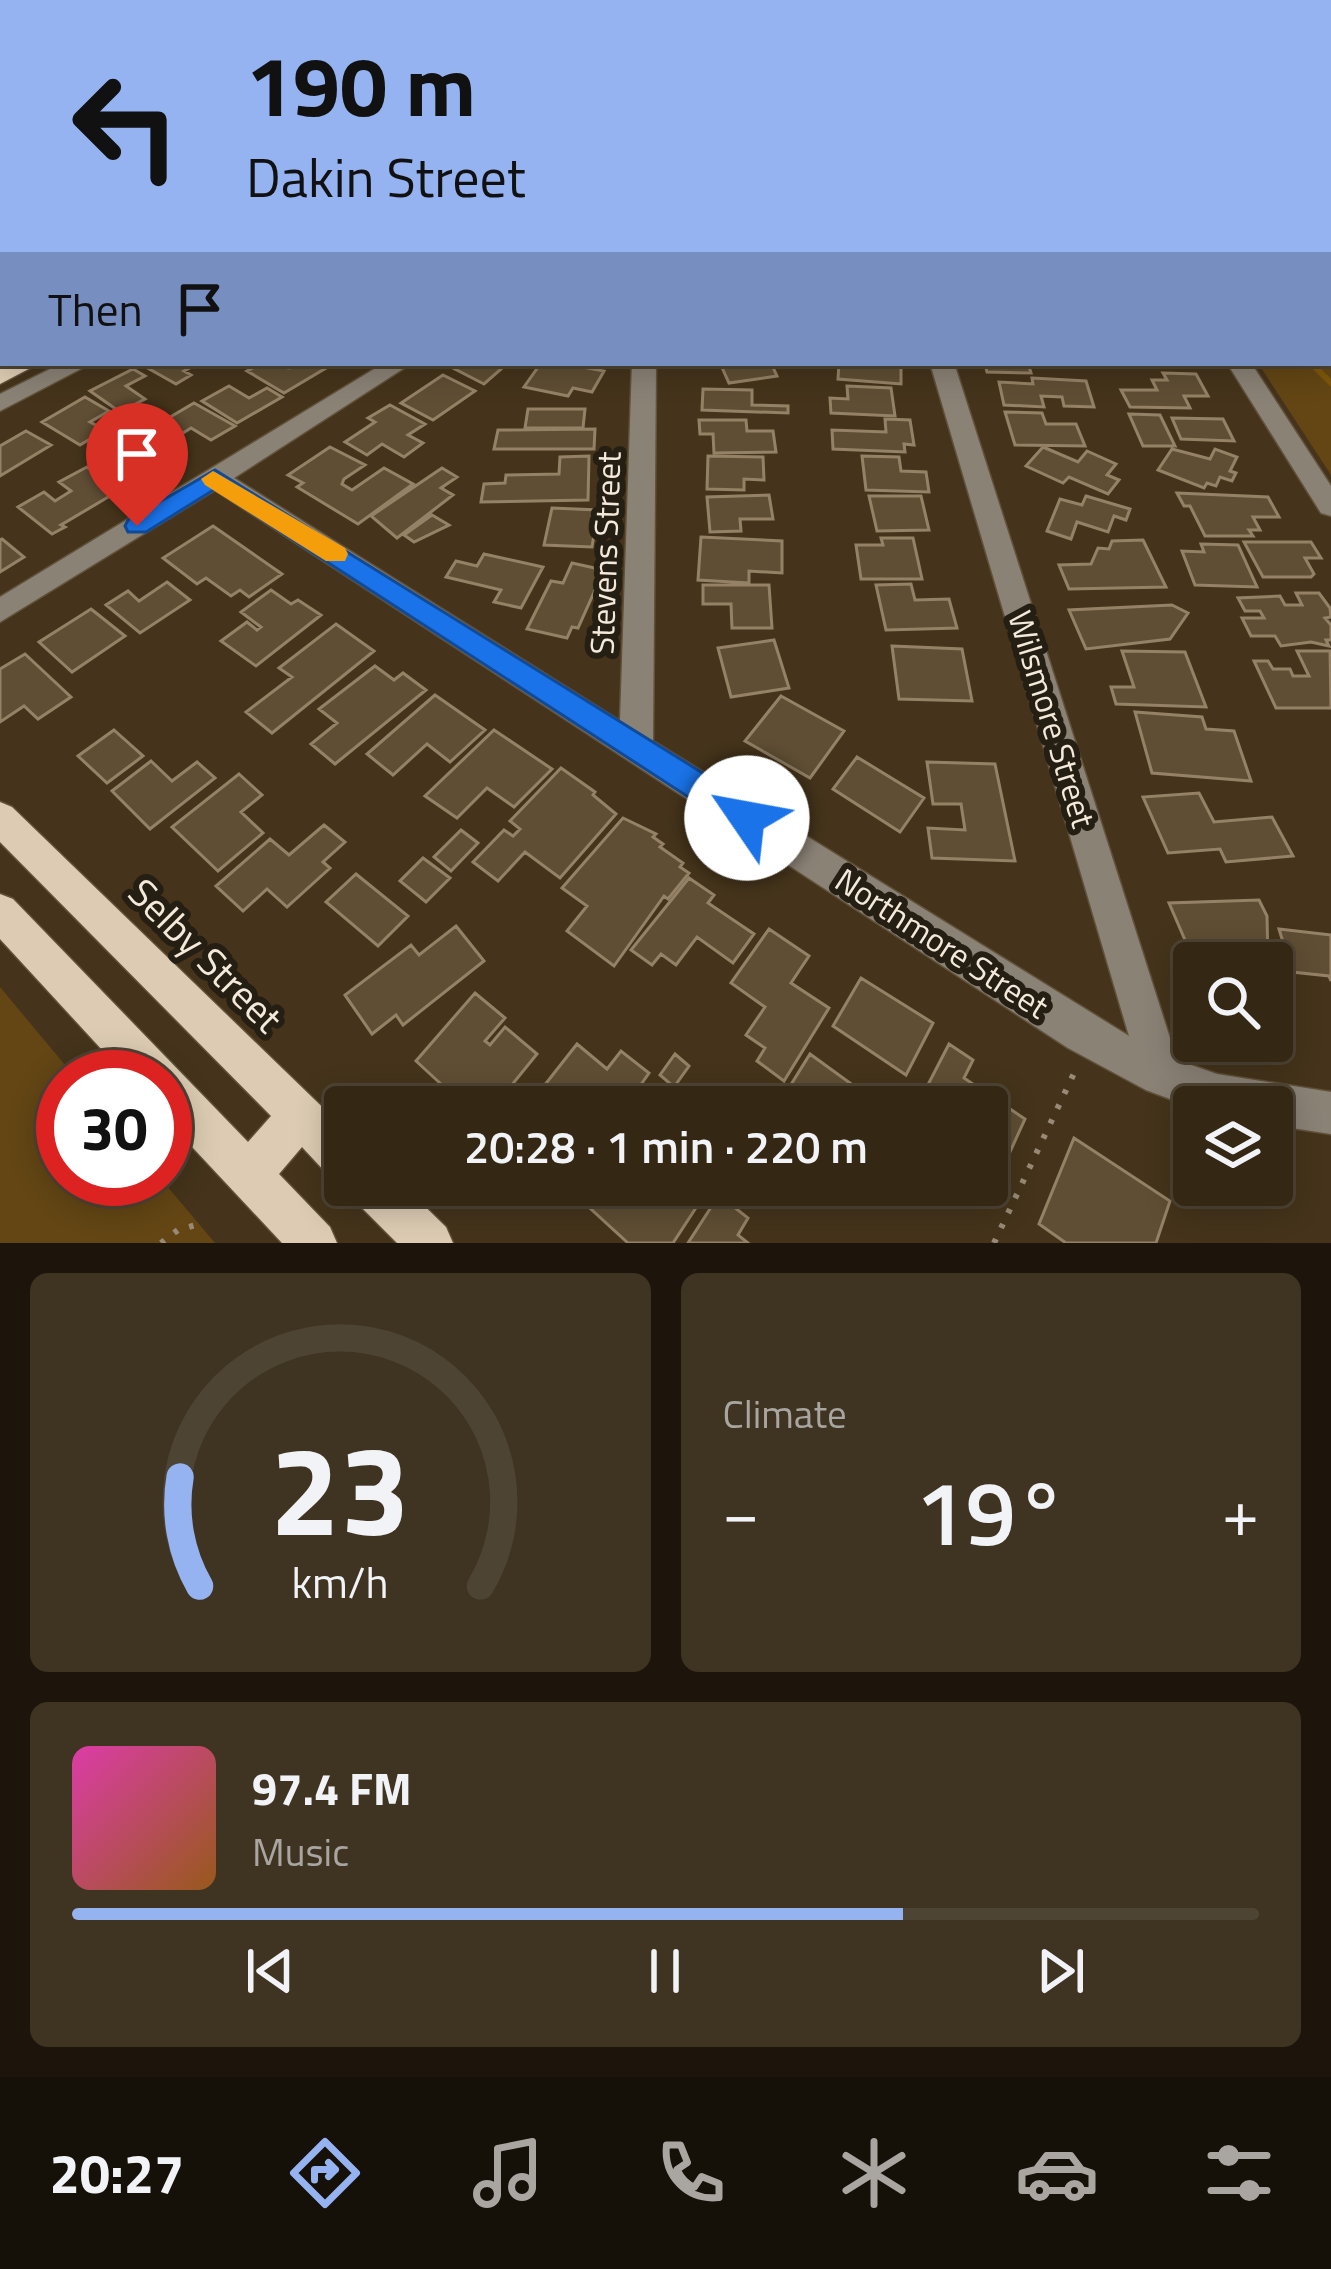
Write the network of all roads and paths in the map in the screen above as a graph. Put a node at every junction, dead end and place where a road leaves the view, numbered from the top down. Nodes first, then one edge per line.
1 (74, 366) edge
2 (395, 366) edge
3 (644, 366) edge
4 (943, 366) edge
5 (1241, 366) edge
6 (0, 404) edge
7 (215, 478) junction
8 (1331, 507) edge
9 (3, 609) edge
10 (635, 746) junction
11 (0, 818) edge
12 (0, 912) edge
13 (130, 1050) edge
14 (1081, 1058) dead end
15 (1161, 1075) junction
16 (1331, 1113) edge
17 (192, 1115) edge
18 (300, 1116) junction
19 (324, 1139) edge
20 (249, 1175) junction
21 (392, 1206) edge
22 (199, 1225) dead end
23 (161, 1243) edge
24 (314, 1243) edge
25 (430, 1243) edge
26 (994, 1243) edge

1 - 6 street
2 - 7 street
3 - 10 street, Stevens Street
4 - 15 street, Wilsmore Street
5 - 8 street
7 - 9 street
7 - 10 street, Northmore Street
10 - 15 street, Northmore Street
11 - 18 main road, Selby Street
12 - 13 main road
14 - 26 path
15 - 16 street, Northmore Street
17 - 20 main road
18 - 19 main road, Selby Street
18 - 20 main road
20 - 24 main road
21 - 25 main road
22 - 23 path

